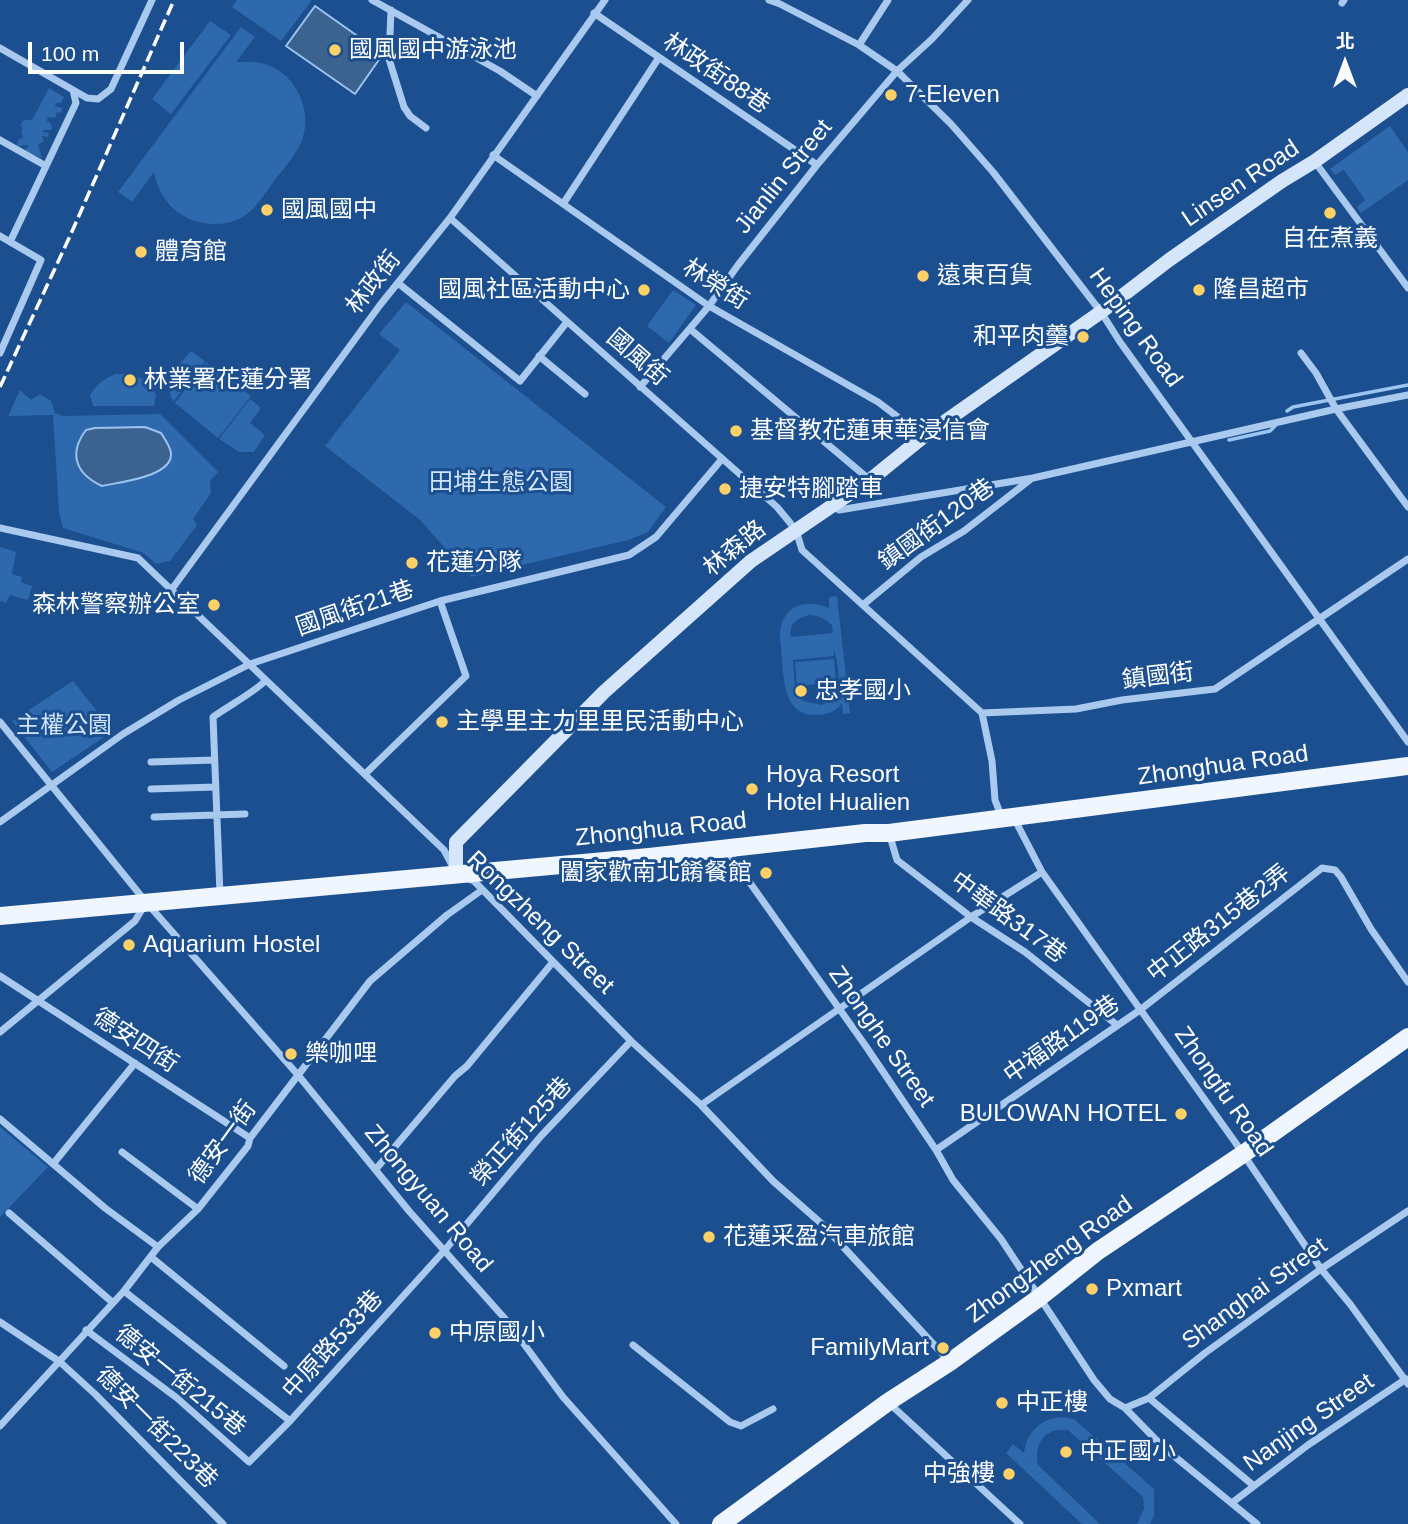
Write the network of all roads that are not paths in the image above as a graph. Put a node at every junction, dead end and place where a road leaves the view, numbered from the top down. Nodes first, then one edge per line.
1 (152, 0) edge
2 (372, 0) edge
3 (605, 0) edge
4 (769, 0) edge
5 (888, 0) edge
6 (968, 0) edge
7 (391, 10) junction
8 (594, 13) junction
9 (859, 45) junction
10 (0, 48) edge
11 (658, 59) junction
12 (897, 71) junction
13 (72, 90) junction
14 (1408, 95) edge
15 (537, 96) junction
16 (426, 128) dead end
17 (0, 140) edge
18 (493, 155) junction
19 (1315, 161) junction
20 (817, 165) junction
21 (46, 166) junction
22 (563, 204) junction
23 (450, 218) junction
24 (0, 236) edge
25 (10, 242) junction
26 (398, 283) junction
27 (1408, 288) edge
28 (709, 306) junction
29 (1101, 312) junction
30 (566, 322) junction
31 (690, 329) junction
32 (1300, 353) dead end
33 (0, 354) edge
34 (540, 356) junction
35 (640, 387) junction
36 (585, 394) dead end
37 (1408, 395) edge
38 (1332, 403) junction
39 (923, 437) junction
40 (1192, 441) junction
41 (722, 459) junction
42 (1033, 478) junction
43 (870, 480) junction
44 (832, 506) junction
45 (1408, 507) edge
46 (0, 528) edge
47 (796, 530) junction
48 (1408, 559) edge
49 (172, 589) junction
50 (440, 601) junction
51 (864, 604) junction
52 (1318, 620) junction
53 (250, 664) junction
54 (266, 680) junction
55 (982, 713) junction
56 (0, 722) edge
57 (1408, 742) edge
58 (214, 760) junction
59 (151, 762) dead end
60 (1408, 766) edge
61 (365, 774) junction
62 (52, 785) junction
63 (215, 787) junction
64 (151, 789) dead end
65 (245, 814) dead end
66 (215, 816) junction
67 (154, 817) dead end
68 (1008, 818) junction
69 (0, 822) edge
70 (889, 833) junction
71 (725, 849) junction
72 (1042, 872) junction
73 (456, 875) junction
74 (482, 890) junction
75 (220, 894) junction
76 (146, 902) junction
77 (0, 916) edge
78 (971, 917) junction
79 (554, 962) junction
80 (0, 976) edge
81 (1408, 982) edge
82 (37, 1001) junction
83 (839, 1009) junction
84 (1140, 1010) junction
85 (1117, 1025) junction
86 (0, 1032) edge
87 (1408, 1037) edge
88 (631, 1041) junction
89 (135, 1063) junction
90 (298, 1075) junction
91 (701, 1105) junction
92 (0, 1119) edge
93 (250, 1138) junction
94 (936, 1150) junction
95 (122, 1152) dead end
96 (1243, 1154) junction
97 (53, 1164) junction
98 (376, 1169) junction
99 (198, 1209) junction
100 (1408, 1211) edge
101 (9, 1213) dead end
102 (158, 1247) junction
103 (444, 1251) junction
104 (151, 1257) junction
105 (1321, 1269) junction
106 (124, 1291) junction
107 (1040, 1297) junction
108 (113, 1302) junction
109 (0, 1322) edge
110 (86, 1330) junction
111 (633, 1345) dead end
112 (60, 1362) junction
113 (950, 1362) junction
114 (284, 1366) dead end
115 (1407, 1380) edge
116 (1149, 1398) junction
117 (888, 1402) junction
118 (1125, 1408) junction
119 (773, 1409) dead end
120 (290, 1421) junction
121 (0, 1426) edge
122 (249, 1462) joint
123 (1254, 1486) junction
124 (1233, 1502) junction
125 (223, 1524) edge
126 (676, 1524) edge
127 (723, 1524) edge
128 (1020, 1524) edge
129 (1256, 1524) edge

1 - 13 street
2 - 7 street
3 - 8 street, 林政街
4 - 9 street, Heping Road
5 - 9 street
6 - 12 street, Jianlin Street
7 - 15 street
7 - 16 street
8 - 11 street, 林政街88巷
8 - 15 street, 林政街
9 - 12 street, Heping Road
10 - 13 street
11 - 20 street, 林政街88巷
11 - 22 street
12 - 20 street, Jianlin Street
12 - 29 street, Heping Road
13 - 21 street
14 - 19 street, Linsen Road
15 - 18 street, 林政街
17 - 21 street
18 - 22 street, 林榮街
18 - 23 street, 林政街
19 - 27 street
19 - 29 street, Linsen Road
20 - 28 street, Jianlin Street
21 - 25 street
22 - 28 street, 林榮街
23 - 26 street, 林政街
23 - 30 street, 國風街
24 - 25 street
25 - 33 street
26 - 34 street
26 - 49 street, 林政街
28 - 31 street, Jianlin Street
28 - 39 street, 林榮街
29 - 39 street, 林森路
29 - 40 street, Heping Road
30 - 34 street
30 - 35 street, 國風街
31 - 35 street, Jianlin Street
31 - 43 street
32 - 38 street
34 - 36 street
35 - 41 street, 國風街
37 - 38 street
38 - 40 street
38 - 45 street
39 - 43 street, 林森路
40 - 42 street
40 - 52 street, Heping Road
41 - 47 street, 國風街
41 - 50 street, 國風街21巷
42 - 44 street
42 - 51 street, 鎮國街120巷
43 - 44 street, 林森路
44 - 47 street, 林森路
46 - 49 street, Rongzheng Street
47 - 51 street
47 - 73 street, 林森路
48 - 52 street, 鎮國街
49 - 53 street, Rongzheng Street
50 - 53 street, 國風街21巷
50 - 61 street
51 - 55 street
52 - 55 street, 鎮國街
52 - 57 street, Heping Road
53 - 54 street, Rongzheng Street
53 - 62 street, 國風街21巷
54 - 58 street
54 - 61 street, Rongzheng Street
55 - 68 street
56 - 62 street, Zhongyuan Road
58 - 59 street
58 - 63 street
60 - 68 main road, Zhonghua Road
61 - 73 street, Rongzheng Street
62 - 69 street, 國風街21巷
62 - 76 street, Zhongyuan Road
63 - 64 street
63 - 66 street
65 - 66 street
66 - 67 street
66 - 75 street
68 - 70 main road, Zhonghua Road
68 - 72 street, Zhongfu Road
70 - 71 main road, Zhonghua Road
70 - 78 street, 中華路317巷
71 - 73 main road, Zhonghua Road
71 - 83 street, Zhonghe Street
72 - 78 street
72 - 84 street, Zhongfu Road
73 - 74 street, Rongzheng Street
73 - 75 main road, Zhonghua Road
74 - 79 street, Rongzheng Street
74 - 90 street, 德安一街
75 - 76 main road, Zhonghua Road
76 - 77 main road, Zhonghua Road
76 - 82 street
76 - 90 street, Zhongyuan Road
78 - 83 street
78 - 85 street, 中華路317巷
79 - 88 street, Rongzheng Street
79 - 98 street
80 - 82 street, 德安四街
81 - 84 street, 中正路315巷2弄
82 - 86 street
82 - 89 street, 德安四街
83 - 91 street
83 - 94 street, Zhonghe Street
84 - 85 street, 中福路119巷
84 - 96 street, Zhongfu Road
85 - 94 street, 中福路119巷
87 - 96 main road, Zhongzheng Road
88 - 91 street, Rongzheng Street
88 - 103 street, 榮正街125巷
89 - 93 street, 德安四街
89 - 97 street
90 - 93 street, 德安一街
90 - 98 street, Zhongyuan Road
91 - 113 street, Rongzheng Street
92 - 97 street
93 - 99 street, 德安一街
94 - 107 street, Zhonghe Street
95 - 99 street
96 - 105 street, Zhongfu Road
96 - 107 main road, Zhongzheng Road
97 - 102 street
98 - 103 street, Zhongyuan Road
99 - 102 street, 德安一街
100 - 105 street, Shanghai Street
101 - 108 street
102 - 104 street, 德安一街
103 - 120 street, 中原路533巷
103 - 126 street, Zhongyuan Road
104 - 106 street, 德安一街
104 - 114 street
105 - 115 street, Zhongfu Road
105 - 116 street, Shanghai Street
106 - 108 street, 德安一街
106 - 120 street
107 - 113 main road, Zhongzheng Road
107 - 118 street, Zhonghe Street
108 - 110 street, 德安一街
109 - 112 street, 德安一街223巷
110 - 112 street, 德安一街
110 - 122 street, 德安一街215巷
111 - 119 street
112 - 121 street, 德安一街
112 - 125 street, 德安一街223巷
113 - 117 main road, Zhongzheng Road
115 - 123 street, Nanjing Street
116 - 118 street, Shanghai Street
116 - 123 street
117 - 127 main road, Zhongzheng Road
117 - 128 street
118 - 124 street, Zhonghe Street
120 - 122 street, 中原路533巷
123 - 124 street, Nanjing Street
124 - 129 street, Zhonghe Street

